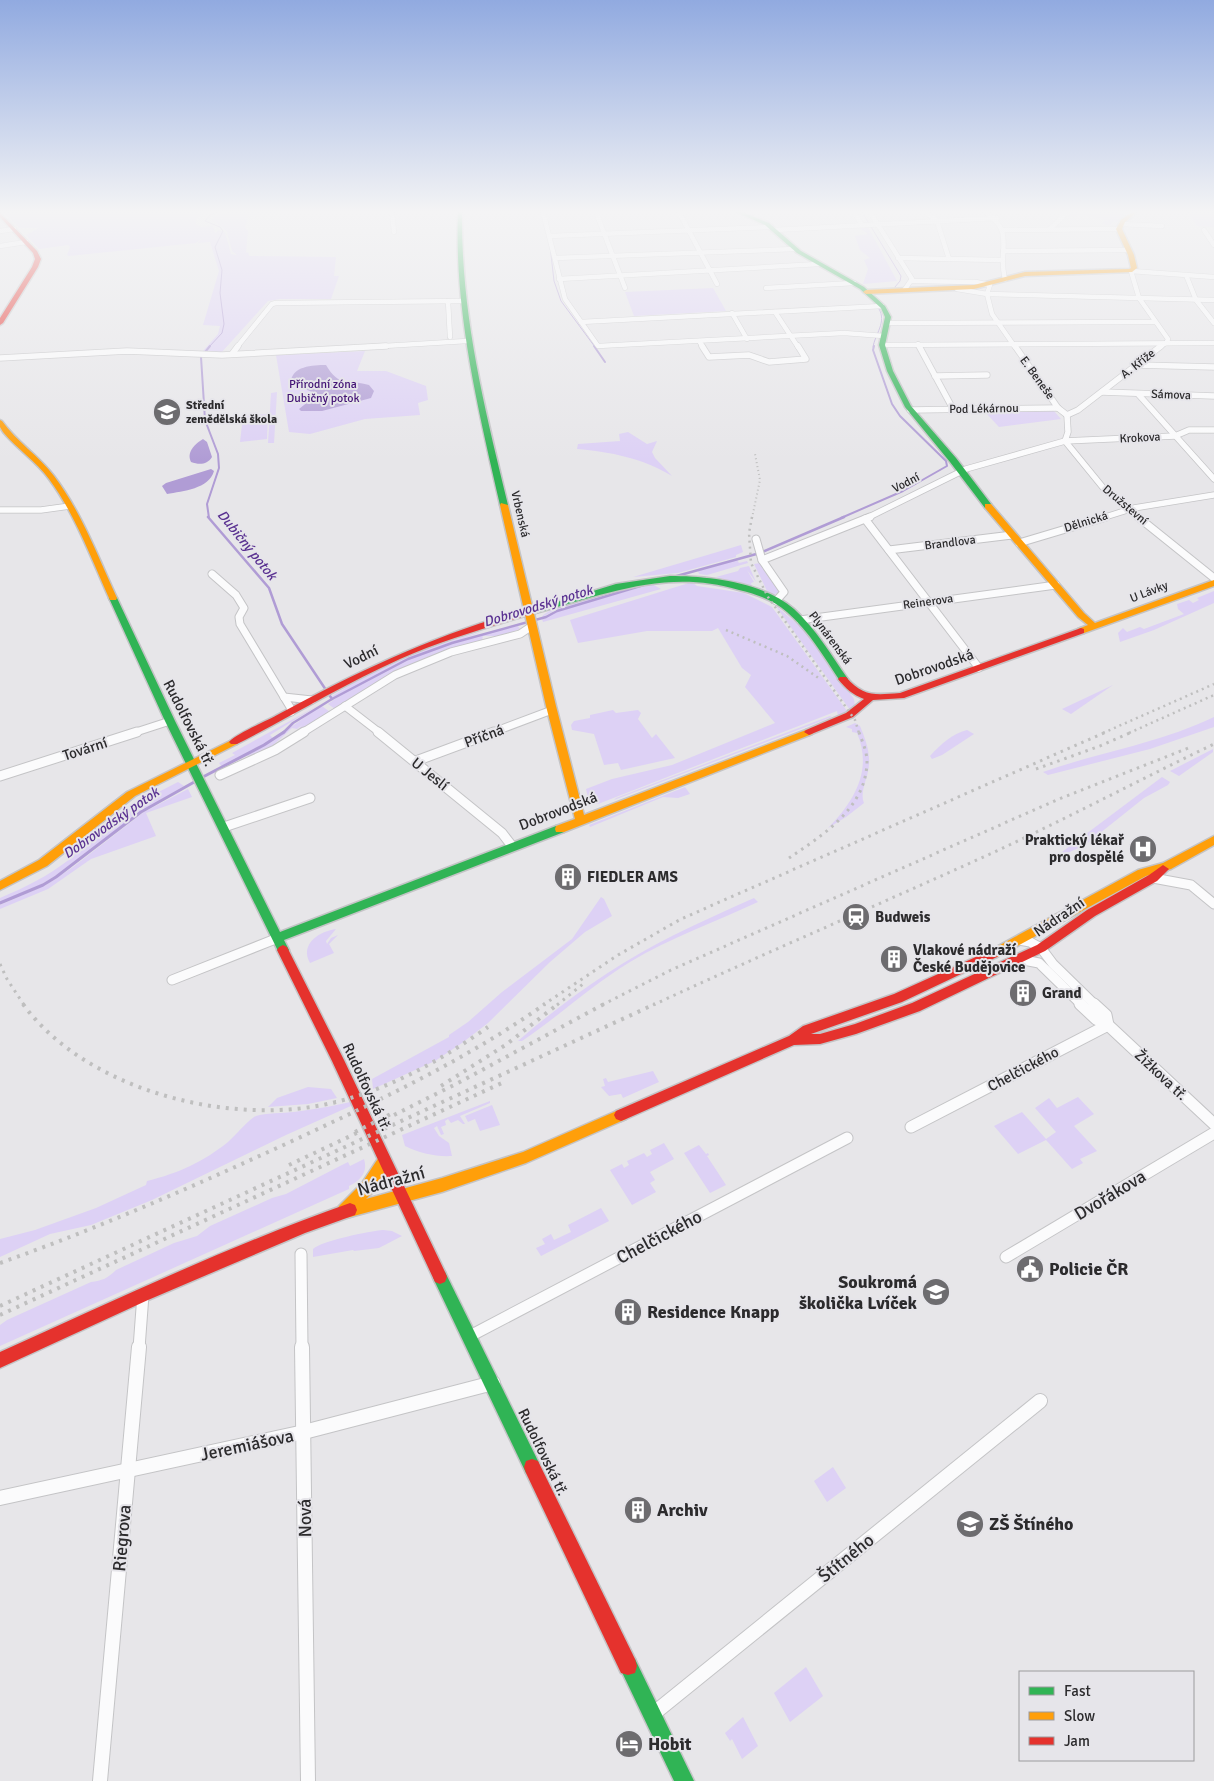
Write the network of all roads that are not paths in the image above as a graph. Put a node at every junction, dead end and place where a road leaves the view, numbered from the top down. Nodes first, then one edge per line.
1 (17, 295) edge
2 (463, 295) edge
3 (564, 295) edge
4 (870, 295) edge
5 (989, 295) edge
6 (1091, 295) edge
7 (1138, 295) edge
8 (1194, 295) edge
9 (1139, 298) junction
10 (1196, 300) junction
11 (1214, 300) edge
12 (448, 301) junction
13 (463, 301) junction
14 (882, 306) junction
15 (775, 312) junction
16 (732, 313) junction
17 (581, 322) junction
18 (1155, 322) junction
19 (1214, 322) edge
20 (0, 323) edge
21 (888, 323) junction
22 (998, 323) junction
23 (790, 336) junction
24 (450, 337) dead end
25 (879, 338) junction
26 (747, 339) junction
27 (467, 341) junction
28 (699, 341) junction
29 (1167, 342) junction
30 (1012, 343) junction
31 (1214, 343) edge
32 (918, 344) junction
33 (232, 354) junction
34 (0, 358) edge
35 (1137, 365) junction
36 (1214, 367) edge
37 (987, 375) dead end
38 (935, 376) junction
39 (1112, 384) junction
40 (1102, 392) junction
41 (1127, 393) junction
42 (1138, 394) junction
43 (1214, 396) edge
44 (1058, 408) junction
45 (953, 409) junction
46 (910, 410) junction
47 (1068, 415) junction
48 (0, 422) edge
49 (1214, 430) edge
50 (1175, 436) junction
51 (1065, 441) junction
52 (961, 471) junction
53 (1214, 479) edge
54 (1214, 495) edge
55 (70, 506) junction
56 (0, 510) edge
57 (1129, 510) junction
58 (865, 519) junction
59 (756, 539) dead end
60 (1015, 539) junction
61 (889, 550) junction
62 (761, 555) junction
63 (212, 574) dead end
64 (1214, 578) edge
65 (1214, 583) edge
66 (1056, 585) junction
67 (776, 601) junction
68 (928, 602) junction
69 (531, 620) junction
70 (800, 620) junction
71 (1094, 626) junction
72 (520, 634) junction
73 (535, 640) junction
74 (979, 668) junction
75 (284, 697) junction
76 (316, 698) junction
77 (870, 698) junction
78 (344, 706) junction
79 (552, 710) junction
80 (291, 712) junction
81 (170, 721) junction
82 (416, 761) junction
83 (197, 772) junction
84 (220, 774) dead end
85 (0, 776) edge
86 (310, 798) dead end
87 (580, 819) junction
88 (224, 827) junction
89 (1214, 840) edge
90 (512, 846) junction
91 (1166, 866) junction
92 (1153, 878) junction
93 (0, 886) edge
94 (1214, 904) edge
95 (278, 938) junction
96 (1019, 940) junction
97 (1041, 948) junction
98 (1016, 959) junction
99 (172, 980) dead end
100 (1108, 1025) junction
101 (793, 1040) junction
102 (1214, 1124) edge
103 (911, 1127) dead end
104 (1214, 1133) edge
105 (846, 1138) dead end
106 (384, 1161) junction
107 (403, 1196) junction
108 (343, 1212) junction
109 (301, 1254) dead end
110 (1006, 1257) dead end
111 (142, 1295) junction
112 (470, 1336) junction
113 (0, 1360) edge
114 (493, 1382) junction
115 (1040, 1401) dead end
116 (304, 1432) junction
117 (129, 1470) junction
118 (0, 1498) edge
119 (653, 1714) junction
120 (679, 1779) edge
121 (100, 1781) edge
122 (308, 1781) edge

1 - 20 main road
2 - 13 main road, Vrbenská
3 - 17 street
4 - 14 main road
5 - 22 street, E. Beneše
6 - 9 street
7 - 9 street, A. Kříže
8 - 10 street
9 - 10 street
9 - 18 street, A. Kříže
10 - 11 street
10 - 19 street
12 - 13 street
12 - 24 street
12 - 33 street
13 - 27 main road, Vrbenská
14 - 15 street
14 - 21 main road
15 - 16 street
15 - 23 street
16 - 17 street
16 - 26 street
17 - 28 street
18 - 22 street
18 - 29 street, A. Kříže
21 - 22 street
21 - 25 main road
22 - 30 street, E. Beneše
23 - 25 street
23 - 26 street
23 - 28 street
25 - 32 street
25 - 46 main road
26 - 28 street
27 - 33 street
27 - 69 main road, Vrbenská
29 - 30 street
29 - 31 street
29 - 35 street, A. Kříže
30 - 32 street
30 - 44 street, E. Beneše
32 - 38 street
33 - 34 street
35 - 36 street
35 - 39 street, A. Kříže
37 - 38 street
38 - 45 street
39 - 40 street, A. Kříže
39 - 41 street, Sámova
40 - 41 street, Sámova
40 - 47 street, A. Kříže
41 - 42 street, Sámova
42 - 43 street, Sámova
42 - 50 street
44 - 45 street, Pod Lékárnou
44 - 47 street, E. Beneše
45 - 46 street, Pod Lékárnou
46 - 52 main road
47 - 51 street
48 - 55 main road, Rudolfovská tř.
49 - 50 street, Krokova
50 - 51 street, Krokova
50 - 53 street
51 - 52 street, Vodní
51 - 57 street, Družstevní
52 - 58 street, Vodní
52 - 60 main road
54 - 57 street, Dělnická
55 - 56 street
55 - 81 main road, Rudolfovská tř.
57 - 60 street, Dělnická
57 - 64 street, Družstevní
58 - 61 street
58 - 62 street, Vodní
59 - 62 street
60 - 61 street, Brandlova
60 - 66 main road
61 - 68 street
62 - 67 street
63 - 75 street
65 - 71 main road, U Lávky
66 - 68 street, Reinerova
66 - 71 main road
67 - 69 main road, Vodní
67 - 70 main road, Plynárenská
68 - 70 street, Reinerova
68 - 74 street
69 - 72 street, Vodní
69 - 73 main road, Vrbenská
69 - 76 main road, Vodní
70 - 77 main road, Plynárenská
71 - 74 main road, Dobrovodská
72 - 73 street
72 - 78 street, Vodní
73 - 79 main road, Vrbenská
74 - 77 main road, Dobrovodská
75 - 76 street
75 - 80 street
76 - 80 main road, Vodní
77 - 87 main road, Dobrovodská
78 - 82 street, U Jeslí
78 - 84 street, Vodní
79 - 82 street, Příčná
79 - 87 main road, Vrbenská
80 - 83 main road, Vodní
81 - 83 main road, Rudolfovská tř.
81 - 85 street, Tovární
82 - 90 street, U Jeslí
83 - 88 main road, Rudolfovská tř.
83 - 93 main road, Vodní
86 - 88 street
87 - 90 main road, Dobrovodská
88 - 95 main road, Rudolfovská tř.
89 - 91 main road, Nádražní
90 - 95 main road, Dobrovodská
91 - 92 main road, Nádražní
91 - 96 main road, Nádražní
92 - 94 street
92 - 97 main road, Nádražní
95 - 99 street, Dobrovodská
95 - 106 main road, Rudolfovská tř.
96 - 97 street
96 - 101 main road, Nádražní
97 - 98 main road, Nádražní
97 - 100 street, Žižkova tř.
98 - 100 street, Žižkova tř.
98 - 101 main road, Nádražní
100 - 102 street, Žižkova tř.
100 - 103 street, Chelčického
101 - 107 main road, Nádražní
104 - 110 street, Dvořákova
105 - 112 street, Chelčického
106 - 107 main road, Rudolfovská tř.
106 - 108 main road
107 - 108 main road, Nádražní
107 - 112 main road, Rudolfovská tř.
108 - 111 main road, Nádražní
109 - 116 street, Nová
111 - 113 main road, Nádražní
111 - 117 street, Riegrova
112 - 114 main road, Rudolfovská tř.
114 - 116 street, Jeremiášova
114 - 119 main road, Rudolfovská tř.
115 - 119 street, Štítného
116 - 117 street, Jeremiášova
116 - 122 street, Nová
117 - 118 street, Jeremiášova
117 - 121 street, Riegrova
119 - 120 main road, Rudolfovská tř.

